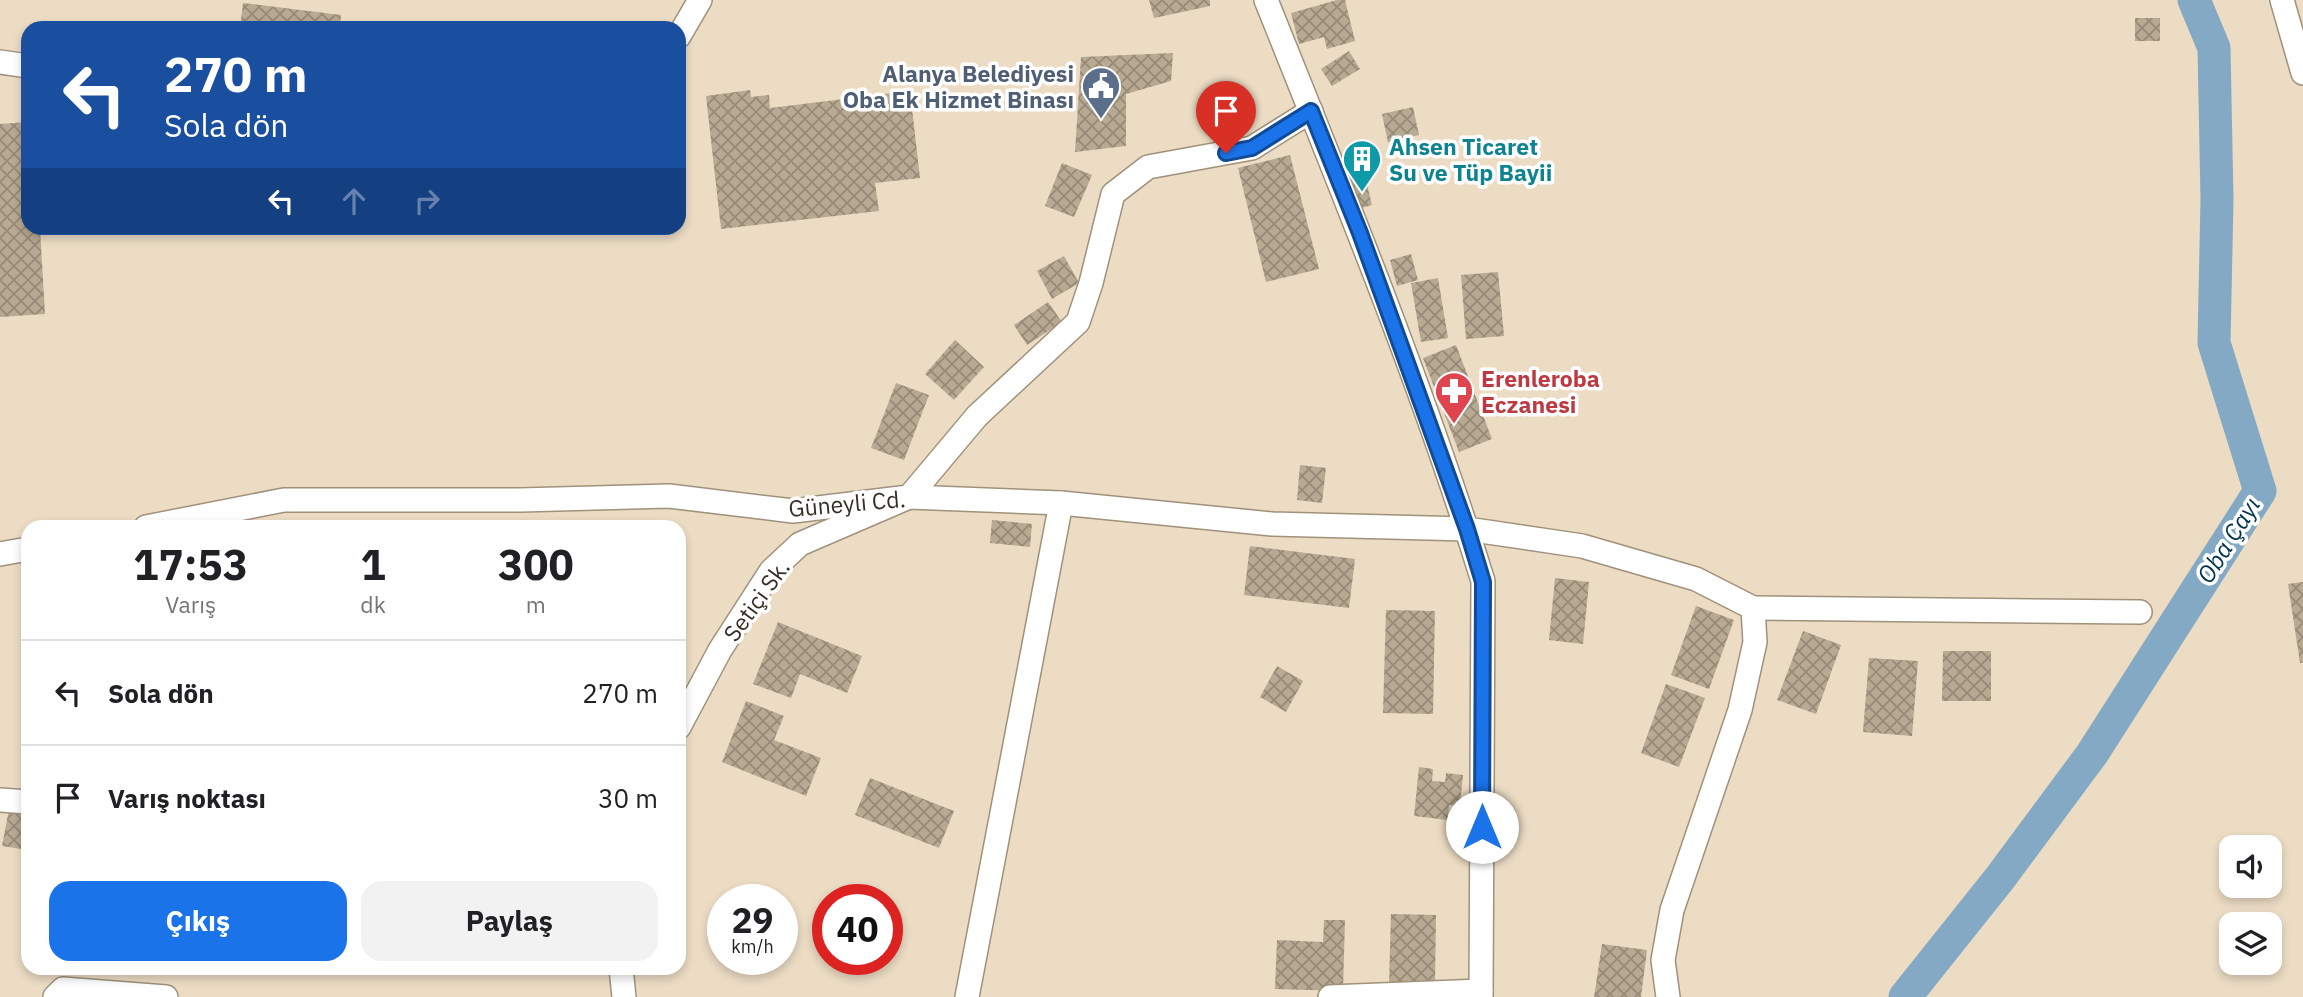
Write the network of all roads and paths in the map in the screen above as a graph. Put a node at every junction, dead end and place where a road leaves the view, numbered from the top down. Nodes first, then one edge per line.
1 (699, 0) edge
2 (1266, 0) edge
3 (2281, 0) edge
4 (686, 23) edge
5 (0, 62) edge
6 (21, 65) edge
7 (2303, 73) edge
8 (1311, 111) junction
9 (909, 497) junction
10 (1061, 503) junction
11 (793, 511) junction
12 (182, 520) edge
13 (1467, 529) junction
14 (800, 544) junction
15 (21, 550) edge
16 (0, 554) edge
17 (1753, 608) junction
18 (2140, 612) dead end
19 (686, 714) edge
20 (0, 800) edge
21 (21, 802) edge
22 (622, 975) edge
23 (1481, 994) edge
24 (55, 997) edge
25 (166, 997) edge
26 (624, 997) edge
27 (967, 997) edge
28 (1330, 997) edge
29 (1668, 997) edge

1 - 4 street
2 - 8 street
3 - 7 street
5 - 6 street
8 - 9 street
8 - 13 street
9 - 10 street, Güneyli Cd.
9 - 11 street, Güneyli Cd.
9 - 14 street, Setiçi Sk.
10 - 13 street, Güneyli Cd.
10 - 27 street
11 - 12 street, Güneyli Cd.
11 - 14 street
13 - 17 street, Güneyli Cd.
13 - 23 street
14 - 19 street, Setiçi Sk.
15 - 16 street
17 - 18 street
17 - 29 street
20 - 21 street
22 - 26 street
23 - 28 street
24 - 25 street

